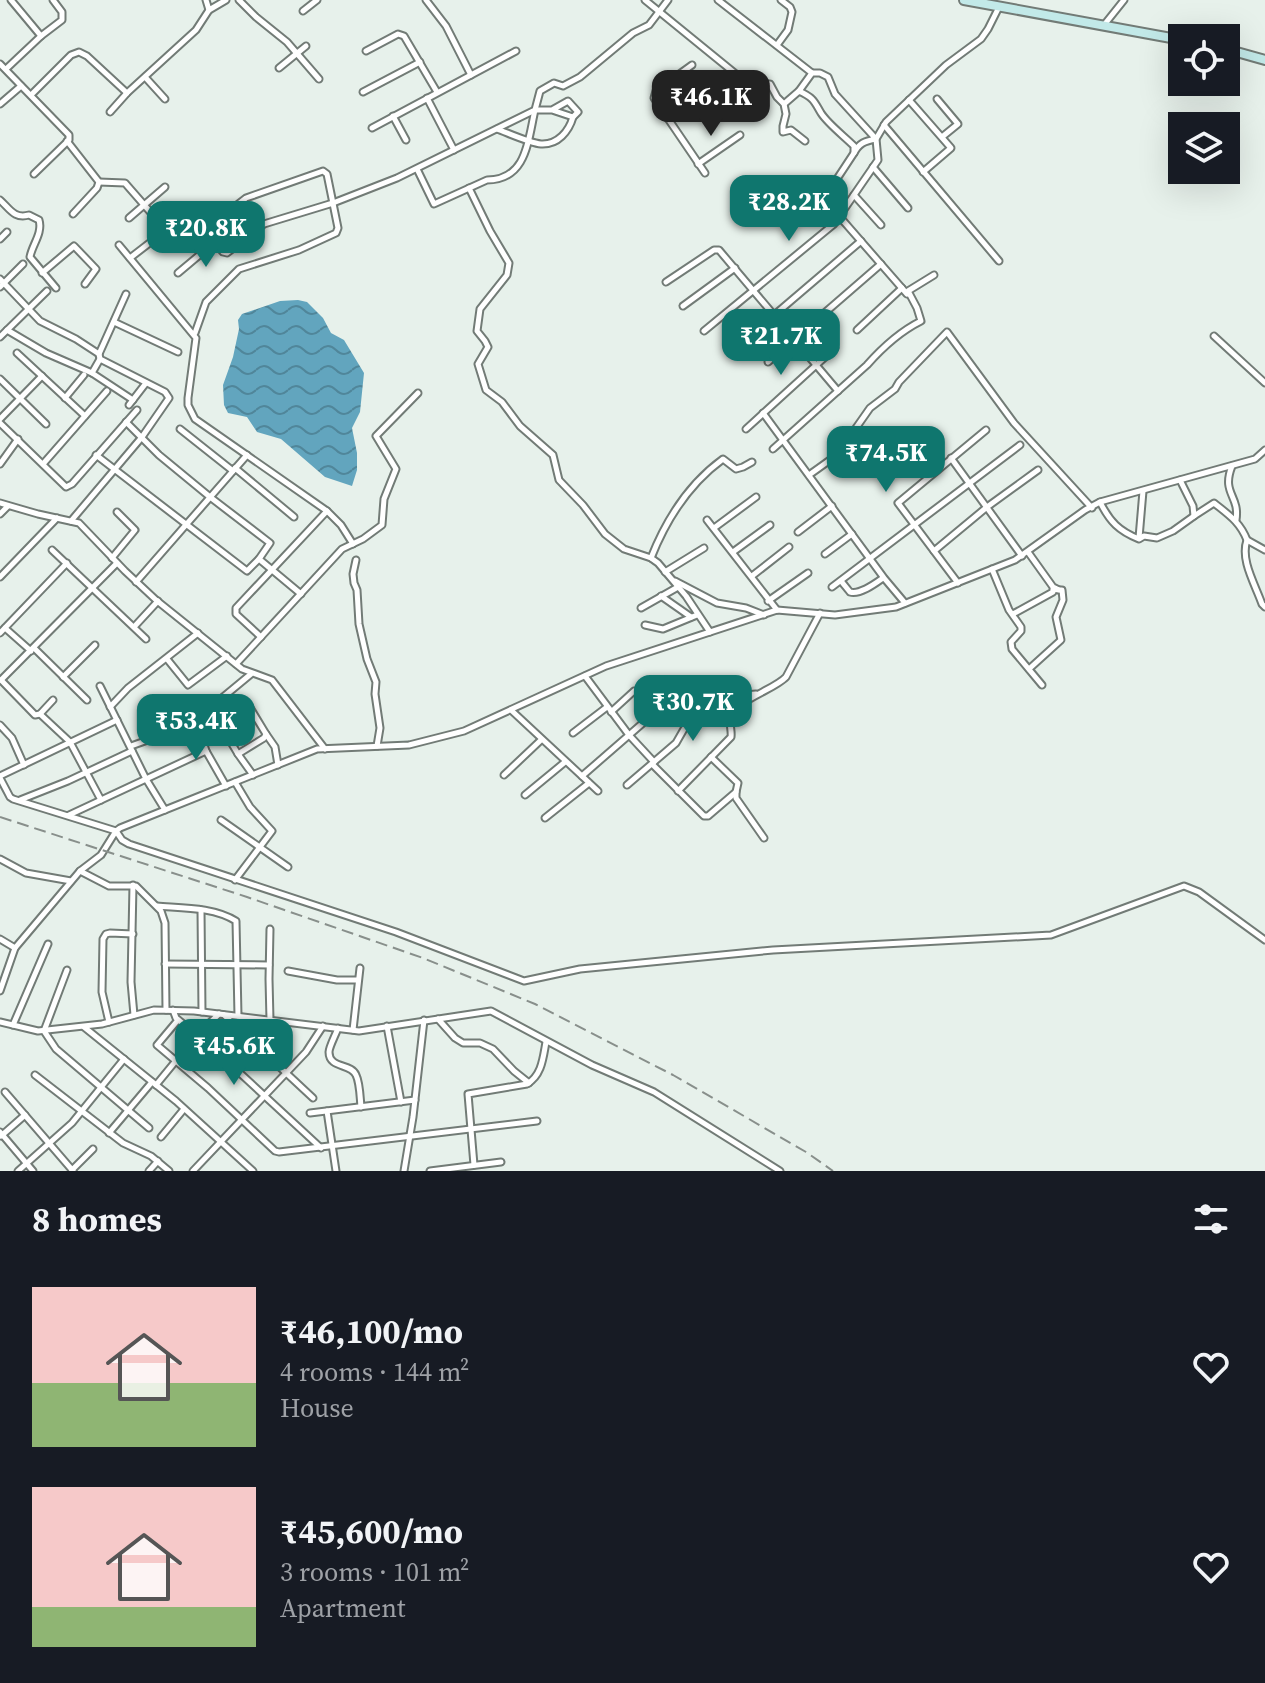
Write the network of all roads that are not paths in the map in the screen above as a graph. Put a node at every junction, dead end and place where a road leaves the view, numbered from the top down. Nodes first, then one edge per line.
1 (11, 0) edge
2 (53, 0) edge
3 (206, 0) edge
4 (226, 0) edge
5 (239, 0) edge
6 (317, 0) edge
7 (426, 0) edge
8 (645, 0) edge
9 (668, 0) edge
10 (718, 0) edge
11 (781, 0) edge
12 (964, 0) edge
13 (1124, 0) edge
14 (988, 2) edge
15 (999, 7) junction
16 (209, 10) junction
17 (303, 11) dead end
18 (660, 11) junction
19 (1103, 26) junction
20 (41, 36) junction
21 (1168, 38) edge
22 (777, 45) junction
23 (306, 46) dead end
24 (366, 51) dead end
25 (516, 51) dead end
26 (297, 53) junction
27 (1240, 53) edge
28 (1265, 60) edge
29 (420, 62) junction
30 (692, 65) dead end
31 (2, 66) edge
32 (279, 68) dead end
33 (813, 74) junction
34 (471, 75) junction
35 (145, 77) junction
36 (319, 79) dead end
37 (21, 86) junction
38 (707, 89) dead end
39 (799, 91) junction
40 (363, 92) dead end
41 (437, 92) junction
42 (127, 93) junction
43 (31, 95) junction
44 (427, 98) junction
45 (165, 99) dead end
46 (937, 99) dead end
47 (909, 100) junction
48 (0, 104) edge
49 (784, 104) junction
50 (535, 110) junction
51 (552, 110) junction
52 (110, 112) dead end
53 (393, 116) junction
54 (666, 116) junction
55 (573, 117) junction
56 (884, 125) junction
57 (372, 128) dead end
58 (496, 129) junction
59 (740, 135) dead end
60 (942, 137) junction
61 (528, 139) junction
62 (876, 139) junction
63 (406, 140) dead end
64 (67, 141) junction
65 (805, 141) dead end
66 (454, 150) junction
67 (854, 153) junction
68 (698, 164) junction
69 (873, 167) junction
70 (417, 169) junction
71 (923, 172) junction
72 (705, 173) dead end
73 (34, 174) dead end
74 (99, 182) junction
75 (165, 187) dead end
76 (469, 188) junction
77 (854, 195) junction
78 (0, 200) edge
79 (813, 200) dead end
80 (333, 203) junction
81 (144, 205) junction
82 (908, 208) dead end
83 (210, 209) dead end
84 (73, 214) dead end
85 (839, 216) junction
86 (129, 218) dead end
87 (219, 219) junction
88 (881, 225) dead end
89 (166, 230) junction
90 (7, 232) dead end
91 (0, 239) edge
92 (861, 241) junction
93 (215, 242) junction
94 (239, 244) junction
95 (119, 245) dead end
96 (130, 258) junction
97 (999, 261) dead end
98 (23, 264) dead end
99 (881, 264) junction
100 (735, 268) junction
101 (42, 273) junction
102 (178, 273) dead end
103 (934, 275) dead end
104 (666, 282) dead end
105 (1, 283) edge
106 (85, 284) dead end
107 (56, 288) dead end
108 (902, 288) junction
109 (47, 291) dead end
110 (753, 291) junction
111 (126, 294) dead end
112 (683, 306) dead end
113 (917, 308) junction
114 (29, 309) junction
115 (774, 316) junction
116 (114, 322) junction
117 (7, 330) junction
118 (857, 330) dead end
119 (704, 331) dead end
120 (194, 334) junction
121 (1214, 336) dead end
122 (0, 337) edge
123 (745, 340) dead end
124 (793, 340) junction
125 (835, 348) dead end
126 (178, 352) dead end
127 (17, 353) dead end
128 (100, 357) junction
129 (768, 362) dead end
130 (816, 365) junction
131 (92, 373) junction
132 (84, 375) dead end
133 (42, 376) junction
134 (0, 379) edge
135 (146, 383) junction
136 (1265, 383) edge
137 (107, 391) dead end
138 (838, 391) junction
139 (418, 393) dead end
140 (19, 398) junction
141 (65, 398) junction
142 (137, 410) dead end
143 (763, 413) junction
144 (85, 416) junction
145 (0, 421) edge
146 (126, 422) junction
147 (46, 424) dead end
148 (180, 429) dead end
149 (746, 429) dead end
150 (986, 430) dead end
151 (142, 437) junction
152 (18, 439) junction
153 (783, 439) junction
154 (1020, 445) dead end
155 (773, 449) dead end
156 (1265, 450) edge
157 (96, 455) junction
158 (247, 455) junction
159 (951, 458) junction
160 (752, 462) dead end
161 (0, 464) edge
162 (43, 464) junction
163 (1232, 465) junction
164 (115, 467) junction
165 (234, 470) junction
166 (1038, 470) dead end
167 (809, 475) junction
168 (1180, 480) junction
169 (969, 483) junction
170 (1143, 491) junction
171 (210, 497) junction
172 (756, 497) dead end
173 (1100, 502) junction
174 (0, 503) edge
175 (8, 506) junction
176 (832, 506) junction
177 (987, 507) junction
178 (1092, 508) junction
179 (327, 511) junction
180 (117, 512) dead end
181 (0, 514) edge
182 (1194, 516) junction
183 (294, 517) dead end
184 (57, 518) junction
185 (707, 520) dead end
186 (1236, 520) junction
187 (71, 521) junction
188 (187, 524) junction
189 (770, 525) dead end
190 (915, 525) junction
191 (714, 528) junction
192 (798, 532) dead end
193 (852, 534) junction
194 (1139, 539) junction
195 (1247, 540) junction
196 (353, 544) junction
197 (789, 547) dead end
198 (704, 548) dead end
199 (52, 550) dead end
200 (1265, 550) edge
201 (934, 551) junction
202 (733, 552) junction
203 (825, 554) dead end
204 (1025, 554) junction
205 (651, 558) junction
206 (259, 559) junction
207 (115, 560) junction
208 (356, 560) dead end
209 (871, 560) junction
210 (67, 563) junction
211 (992, 569) junction
212 (273, 570) junction
213 (665, 572) junction
214 (808, 573) dead end
215 (752, 576) junction
216 (0, 577) edge
217 (671, 578) junction
218 (884, 578) junction
219 (841, 581) junction
220 (136, 582) junction
221 (958, 583) junction
222 (678, 587) junction
223 (832, 587) dead end
224 (1265, 587) edge
225 (93, 588) junction
226 (1059, 590) junction
227 (1258, 593) junction
228 (301, 594) junction
229 (661, 596) junction
230 (158, 601) junction
231 (768, 601) junction
232 (905, 603) junction
233 (1265, 607) edge
234 (641, 608) dead end
235 (777, 610) junction
236 (820, 613) junction
237 (1013, 614) junction
238 (764, 615) junction
239 (694, 616) junction
240 (645, 625) dead end
241 (134, 627) junction
242 (3, 630) edge
243 (710, 632) junction
244 (198, 633) junction
245 (261, 637) junction
246 (146, 639) dead end
247 (95, 645) dead end
248 (32, 650) junction
249 (227, 656) junction
250 (167, 659) junction
251 (236, 664) junction
252 (1029, 669) junction
253 (252, 674) junction
254 (585, 676) junction
255 (63, 677) junction
256 (0, 680) edge
257 (1042, 685) dead end
258 (100, 686) dead end
259 (634, 691) dead end
260 (756, 694) junction
261 (53, 700) dead end
262 (87, 700) dead end
263 (249, 706) dead end
264 (110, 707) junction
265 (609, 709) junction
266 (659, 709) dead end
267 (510, 710) junction
268 (40, 714) junction
269 (117, 720) junction
270 (193, 722) junction
271 (219, 722) dead end
272 (0, 725) edge
273 (573, 733) dead end
274 (266, 734) junction
275 (629, 735) junction
276 (541, 740) junction
277 (70, 742) junction
278 (376, 746) junction
279 (131, 748) junction
280 (325, 749) junction
281 (206, 751) junction
282 (238, 754) junction
283 (711, 757) junction
284 (565, 762) junction
285 (653, 763) junction
286 (24, 765) junction
287 (278, 765) junction
288 (86, 773) junction
289 (253, 775) junction
290 (504, 775) dead end
291 (581, 776) junction
292 (0, 777) edge
293 (146, 779) junction
294 (235, 782) junction
295 (589, 783) junction
296 (627, 785) dead end
297 (226, 786) junction
298 (598, 791) dead end
299 (678, 791) junction
300 (736, 792) junction
301 (0, 793) edge
302 (525, 795) dead end
303 (10, 797) junction
304 (101, 800) junction
305 (19, 801) junction
306 (165, 810) junction
307 (68, 816) junction
308 (545, 818) dead end
309 (221, 820) dead end
310 (116, 831) junction
311 (764, 838) dead end
312 (259, 847) junction
313 (0, 859) edge
314 (288, 867) dead end
315 (80, 871) junction
316 (235, 880) junction
317 (71, 881) junction
318 (133, 885) junction
319 (156, 906) junction
320 (201, 910) junction
321 (270, 929) dead end
322 (133, 934) junction
323 (0, 939) edge
324 (1265, 940) edge
325 (48, 944) dead end
326 (15, 948) junction
327 (165, 964) junction
328 (202, 964) junction
329 (238, 964) junction
330 (269, 965) junction
331 (360, 968) dead end
332 (67, 970) dead end
333 (288, 971) dead end
334 (358, 980) junction
335 (0, 991) edge
336 (169, 1010) junction
337 (202, 1012) junction
338 (222, 1014) junction
339 (134, 1015) junction
340 (238, 1016) junction
341 (438, 1018) junction
342 (178, 1020) junction
343 (270, 1020) junction
344 (424, 1020) junction
345 (0, 1022) edge
346 (109, 1022) junction
347 (13, 1025) junction
348 (83, 1026) junction
349 (323, 1026) junction
350 (387, 1026) junction
351 (338, 1028) junction
352 (353, 1030) junction
353 (44, 1031) junction
354 (197, 1035) junction
355 (546, 1042) junction
356 (124, 1059) junction
357 (176, 1061) junction
358 (286, 1072) junction
359 (35, 1075) dead end
360 (154, 1083) junction
361 (529, 1083) junction
362 (101, 1088) junction
363 (5, 1092) dead end
364 (264, 1095) junction
365 (313, 1098) dead end
366 (415, 1100) junction
367 (401, 1102) junction
368 (361, 1107) junction
369 (184, 1109) junction
370 (128, 1110) junction
371 (327, 1111) junction
372 (81, 1112) junction
373 (310, 1113) dead end
374 (25, 1115) junction
375 (241, 1119) junction
376 (537, 1121) dead end
377 (149, 1128) dead end
378 (470, 1129) junction
379 (109, 1133) junction
380 (1, 1135) edge
381 (161, 1137) dead end
382 (408, 1138) junction
383 (220, 1141) junction
384 (50, 1144) junction
385 (333, 1146) junction
386 (321, 1148) junction
387 (93, 1149) dead end
388 (158, 1161) junction
389 (501, 1162) dead end
390 (27, 1164) junction
391 (474, 1165) junction
392 (18, 1171) edge
393 (33, 1171) edge
394 (72, 1171) edge
395 (149, 1171) edge
396 (169, 1171) edge
397 (193, 1171) edge
398 (253, 1171) edge
399 (336, 1171) edge
400 (404, 1171) edge
401 (430, 1171) edge
402 (780, 1171) edge

1 - 20 street
2 - 20 street
3 - 16 street
4 - 16 street
5 - 26 street
6 - 17 street
7 - 34 street
8 - 18 street
9 - 18 street
10 - 22 street
11 - 22 street
12 - 14 street
13 - 19 street
14 - 15 street
15 - 19 street
15 - 47 street
16 - 35 street
18 - 49 street
18 - 50 street
19 - 21 street
20 - 31 street
22 - 33 street
23 - 26 street
24 - 29 street
25 - 34 street
26 - 32 street
26 - 36 street
27 - 28 street
29 - 40 street
29 - 41 street
30 - 54 street
31 - 37 street
33 - 39 street
33 - 62 street
34 - 41 street
35 - 42 street
35 - 45 street
37 - 43 street
37 - 48 street
38 - 54 street
39 - 49 street
39 - 67 street
41 - 44 street
42 - 43 street
42 - 52 street
43 - 64 street
44 - 53 street
44 - 66 street
46 - 60 street
47 - 56 street
47 - 60 street
49 - 65 street
50 - 51 street
50 - 58 street
50 - 61 street
51 - 55 street
51 - 55 street
53 - 57 street
53 - 63 street
54 - 68 street
55 - 61 street
56 - 62 street
56 - 71 street
58 - 61 street
58 - 66 street
59 - 68 street
60 - 71 street
61 - 76 street
62 - 67 street
62 - 69 street
64 - 73 street
64 - 74 street
66 - 70 street
67 - 79 street
68 - 72 street
69 - 77 street
69 - 82 street
70 - 76 street
70 - 80 street
71 - 97 street
74 - 81 street
74 - 84 street
75 - 81 street
76 - 205 street
77 - 85 street
77 - 88 street
78 - 101 street
80 - 87 street
80 - 94 street
80 - 120 street
81 - 86 street
81 - 89 street
83 - 87 street
85 - 92 street
85 - 110 street
87 - 94 street
89 - 93 street
89 - 96 street
90 - 91 street
92 - 99 street
92 - 115 street
93 - 94 street
93 - 102 street
95 - 96 street
96 - 120 street
98 - 105 street
99 - 108 street
99 - 124 street
100 - 104 street
100 - 110 street
100 - 112 street
101 - 106 street
101 - 107 street
103 - 113 street
105 - 114 street
108 - 113 street
108 - 118 street
109 - 114 street
110 - 115 street
110 - 119 street
111 - 116 street
113 - 138 street
114 - 117 street
114 - 128 street
115 - 123 street
115 - 124 street
116 - 126 street
116 - 128 street
117 - 122 street
117 - 131 street
120 - 158 street
121 - 136 street
124 - 129 street
124 - 130 street
125 - 130 street
127 - 133 street
128 - 131 street
128 - 135 street
130 - 138 street
130 - 143 street
131 - 135 street
132 - 141 street
133 - 140 street
133 - 141 street
134 - 140 street
135 - 151 street
137 - 144 street
138 - 153 street
139 - 196 street
140 - 145 street
140 - 147 street
141 - 144 street
142 - 146 street
143 - 149 street
143 - 153 street
144 - 162 street
145 - 152 street
146 - 151 street
146 - 157 street
148 - 165 street
150 - 159 street
151 - 164 street
151 - 171 street
152 - 161 street
152 - 162 street
153 - 155 street
153 - 167 street
154 - 169 street
156 - 163 street
157 - 162 street
157 - 164 street
158 - 165 street
158 - 179 street
159 - 169 street
159 - 190 street
160 - 205 street
163 - 168 street
163 - 186 street
164 - 187 street
164 - 188 street
165 - 171 street
165 - 183 street
166 - 177 street
167 - 176 street
167 - 178 street
168 - 170 street
168 - 182 street
169 - 177 street
169 - 190 street
170 - 173 street
170 - 194 street
171 - 188 street
171 - 206 street
172 - 191 street
173 - 178 street
173 - 194 street
174 - 175 street
175 - 181 street
175 - 184 street
176 - 192 street
176 - 193 street
177 - 201 street
177 - 204 street
178 - 204 street
179 - 196 street
179 - 212 street
180 - 207 street
182 - 186 street
182 - 194 street
184 - 187 street
184 - 216 street
185 - 191 street
186 - 195 street
187 - 207 street
188 - 206 street
188 - 220 street
189 - 202 street
190 - 201 street
190 - 209 street
191 - 202 street
193 - 203 street
193 - 209 street
195 - 200 street
195 - 227 street
196 - 228 street
197 - 215 street
198 - 213 street
199 - 210 street
201 - 221 street
202 - 215 street
204 - 211 street
204 - 226 street
205 - 213 street
206 - 212 street
207 - 220 street
207 - 225 street
208 - 278 street
209 - 218 street
209 - 219 street
210 - 225 street
210 - 242 street
211 - 221 street
211 - 237 street
212 - 228 street
212 - 245 street
213 - 217 street
214 - 231 street
215 - 231 street
217 - 222 street
217 - 238 street
218 - 219 street
218 - 232 street
219 - 223 street
220 - 230 street
221 - 232 street
222 - 229 street
222 - 239 street
224 - 227 street
225 - 241 street
225 - 248 street
226 - 237 street
226 - 252 street
227 - 233 street
228 - 245 street
229 - 234 street
229 - 239 street
230 - 241 street
230 - 244 street
231 - 235 street
232 - 236 street
235 - 236 street
235 - 238 street
236 - 260 street
237 - 252 street
238 - 243 street
239 - 240 street
239 - 243 street
241 - 246 street
242 - 248 street
243 - 254 street
244 - 249 street
244 - 250 street
245 - 251 street
247 - 255 street
248 - 255 street
248 - 256 street
249 - 250 street
249 - 251 street
250 - 264 street
251 - 253 street
252 - 257 street
253 - 270 street
253 - 280 street
254 - 265 street
254 - 267 street
255 - 262 street
256 - 268 street
258 - 264 street
259 - 265 street
260 - 283 street
260 - 285 street
261 - 268 street
263 - 274 street
264 - 269 street
265 - 273 street
265 - 275 street
266 - 275 street
267 - 276 street
267 - 278 street
268 - 277 street
269 - 277 street
269 - 279 street
270 - 279 street
270 - 281 street
271 - 282 street
272 - 286 street
274 - 282 street
274 - 287 street
275 - 285 street
275 - 291 street
276 - 284 street
276 - 290 street
277 - 286 street
277 - 288 street
278 - 280 street
279 - 288 street
279 - 293 street
280 - 287 street
281 - 293 street
281 - 297 street
282 - 289 street
283 - 299 street
283 - 300 street
284 - 291 street
284 - 302 street
285 - 296 street
285 - 299 street
286 - 292 street
287 - 289 street
288 - 304 street
288 - 305 street
289 - 294 street
291 - 295 street
292 - 303 street
293 - 304 street
293 - 306 street
294 - 297 street
294 - 312 street
295 - 298 street
295 - 308 street
297 - 306 street
299 - 300 street
300 - 311 street
301 - 303 street
303 - 305 street
304 - 307 street
305 - 307 street
306 - 310 street
307 - 310 street
309 - 312 street
310 - 315 street
310 - 316 street
312 - 314 street
312 - 316 street
313 - 317 street
315 - 317 street
315 - 318 street
316 - 324 street
317 - 326 street
318 - 319 street
318 - 322 street
319 - 320 street
319 - 327 street
320 - 328 street
320 - 329 street
321 - 330 street
322 - 339 street
322 - 346 street
323 - 326 street
325 - 347 street
326 - 335 street
327 - 328 street
327 - 336 street
328 - 329 street
328 - 337 street
329 - 330 street
329 - 340 street
330 - 343 street
331 - 334 street
332 - 353 street
333 - 334 street
334 - 352 street
336 - 337 street
336 - 339 street
336 - 342 street
337 - 338 street
338 - 340 street
338 - 354 street
338 - 358 street
339 - 346 street
340 - 343 street
341 - 344 street
341 - 355 street
341 - 361 street
342 - 354 street
342 - 357 street
343 - 349 street
344 - 350 street
344 - 366 street
345 - 347 street
346 - 348 street
347 - 353 street
348 - 353 street
348 - 356 street
349 - 351 street
349 - 358 street
350 - 352 street
350 - 367 street
351 - 352 street
351 - 368 street
353 - 362 street
354 - 357 street
354 - 364 street
355 - 361 street
355 - 402 street
356 - 360 street
356 - 362 street
357 - 360 street
357 - 375 street
358 - 364 street
358 - 365 street
359 - 372 street
360 - 369 street
360 - 370 street
361 - 378 street
362 - 370 street
362 - 372 street
363 - 374 street
364 - 375 street
364 - 386 street
366 - 367 street
366 - 382 street
367 - 368 street
368 - 371 street
369 - 381 street
369 - 383 street
370 - 377 street
370 - 379 street
371 - 373 street
371 - 385 street
372 - 379 street
372 - 384 street
374 - 380 street
374 - 384 street
375 - 383 street
375 - 386 street
376 - 378 street
378 - 382 street
378 - 391 street
379 - 388 street
380 - 390 street
382 - 385 street
382 - 400 street
383 - 397 street
383 - 398 street
384 - 390 street
384 - 394 street
385 - 386 street
385 - 399 street
387 - 394 street
388 - 395 street
388 - 396 street
389 - 391 street
390 - 392 street
390 - 393 street
391 - 401 street

